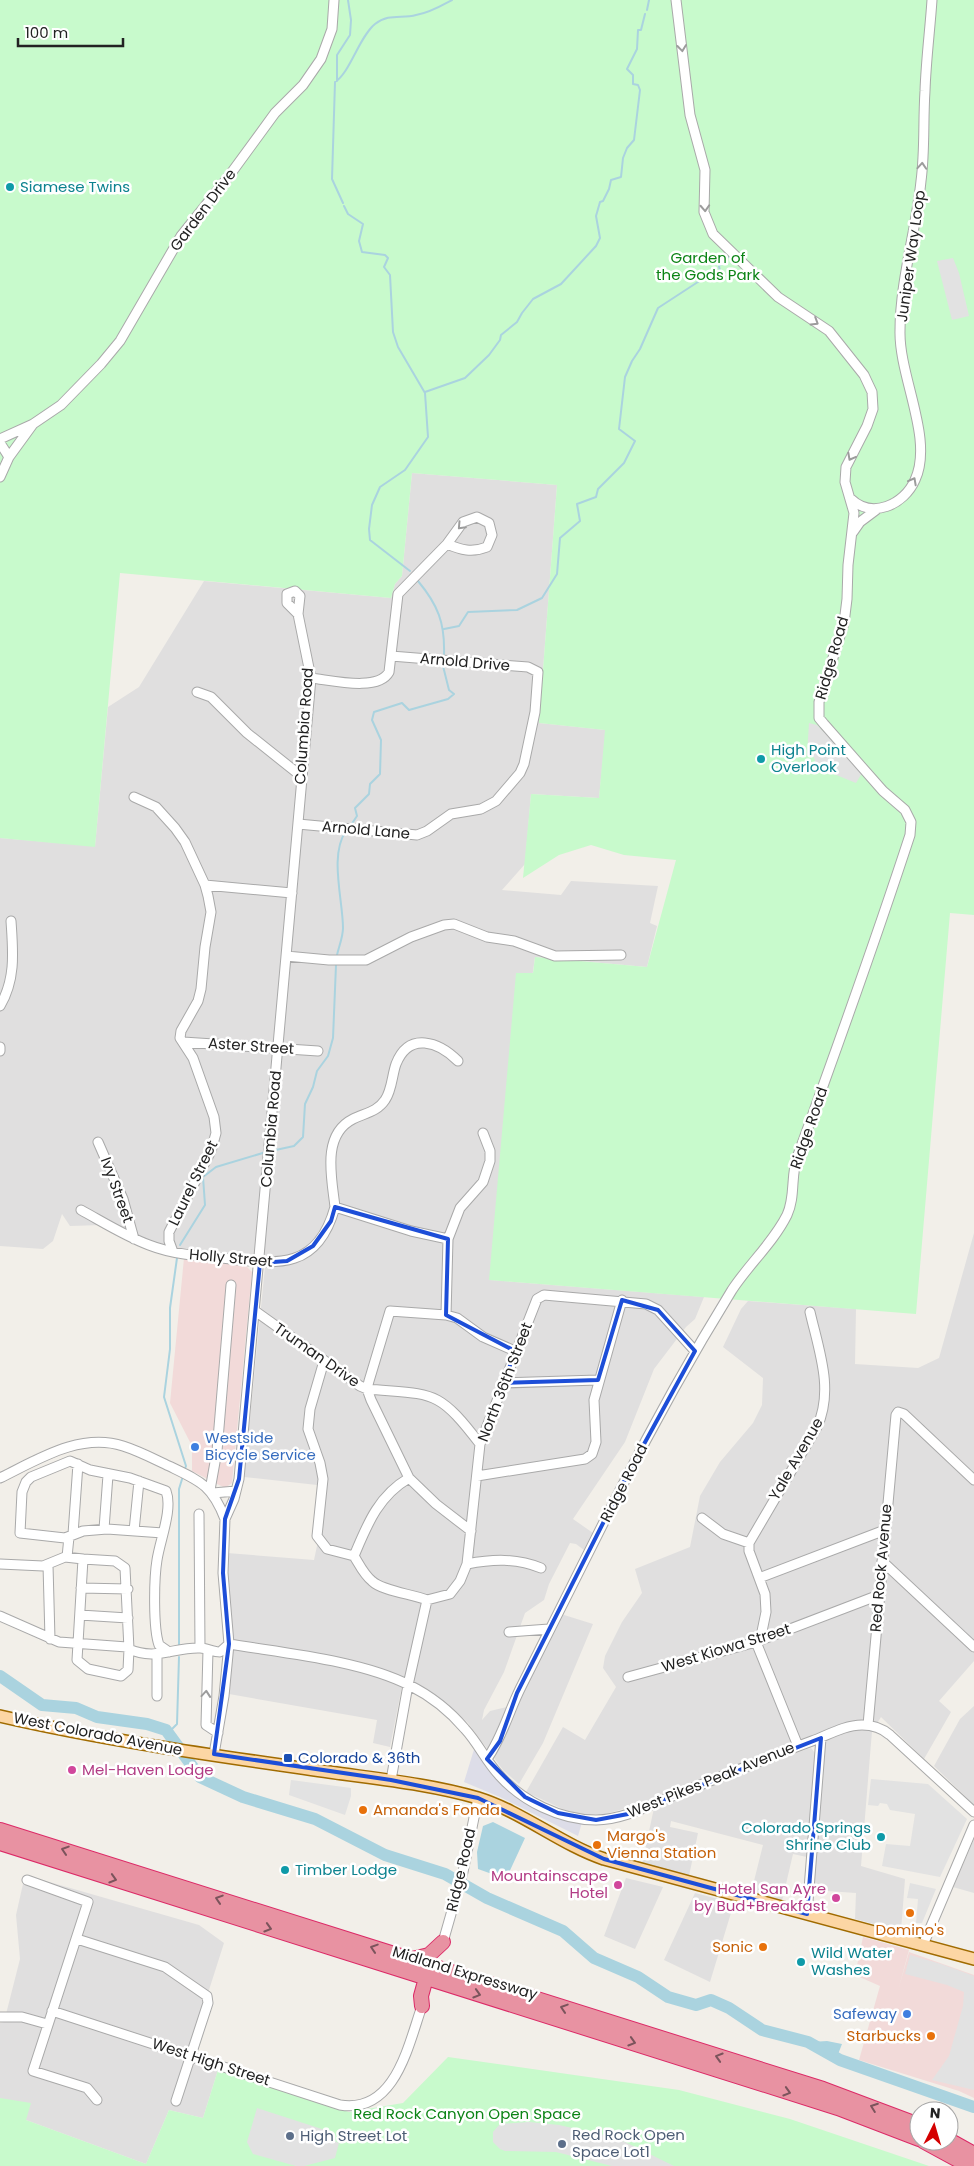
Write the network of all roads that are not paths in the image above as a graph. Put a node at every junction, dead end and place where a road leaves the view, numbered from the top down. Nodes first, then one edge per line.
1 (334, 0) edge
2 (676, 0) edge
3 (932, 0) edge
4 (33, 424) junction
5 (0, 441) edge
6 (10, 457) junction
7 (0, 478) edge
8 (851, 499) junction
9 (876, 510) junction
10 (853, 532) junction
11 (447, 544) junction
12 (298, 614) dead end
13 (391, 656) junction
14 (538, 672) joint
15 (311, 678) junction
16 (197, 692) dead end
17 (301, 776) junction
18 (134, 797) dead end
19 (298, 824) junction
20 (205, 885) junction
21 (292, 893) junction
22 (11, 921) dead end
23 (286, 956) junction
24 (621, 956) dead end
25 (0, 1006) edge
26 (183, 1042) junction
27 (0, 1047) edge
28 (278, 1049) junction
29 (0, 1051) edge
30 (318, 1051) dead end
31 (458, 1060) dead end
32 (483, 1133) dead end
33 (98, 1142) dead end
34 (335, 1207) junction
35 (81, 1210) dead end
36 (134, 1239) junction
37 (448, 1240) junction
38 (173, 1252) junction
39 (260, 1262) junction
40 (231, 1285) dead end
41 (622, 1300) junction
42 (255, 1311) junction
43 (810, 1312) dead end
44 (446, 1315) junction
45 (694, 1351) junction
46 (515, 1352) junction
47 (324, 1361) junction
48 (598, 1380) junction
49 (504, 1383) junction
50 (368, 1389) junction
51 (480, 1444) junction
52 (78, 1464) junction
53 (108, 1475) junction
54 (477, 1476) junction
55 (0, 1478) edge
56 (408, 1478) junction
57 (974, 1480) edge
58 (139, 1481) junction
59 (236, 1491) junction
60 (212, 1492) junction
61 (199, 1514) dead end
62 (702, 1518) dead end
63 (225, 1519) junction
64 (104, 1529) junction
65 (885, 1530) junction
66 (134, 1531) junction
67 (471, 1531) junction
68 (163, 1533) junction
69 (71, 1536) junction
70 (749, 1543) junction
71 (354, 1556) junction
72 (68, 1557) junction
73 (83, 1559) junction
74 (882, 1561) junction
75 (0, 1564) edge
76 (467, 1564) junction
77 (48, 1565) junction
78 (541, 1568) dead end
79 (759, 1578) junction
80 (81, 1588) junction
81 (128, 1589) junction
82 (879, 1595) junction
83 (427, 1600) junction
84 (80, 1615) junction
85 (0, 1616) edge
86 (128, 1618) junction
87 (550, 1629) junction
88 (509, 1632) dead end
89 (50, 1639) junction
90 (758, 1642) junction
91 (78, 1643) junction
92 (229, 1644) junction
93 (974, 1647) edge
94 (128, 1648) junction
95 (211, 1650) junction
96 (170, 1652) junction
97 (157, 1655) junction
98 (628, 1677) dead end
99 (408, 1684) junction
100 (157, 1696) dead end
101 (0, 1716) edge
102 (868, 1725) junction
103 (217, 1736) junction
104 (821, 1738) junction
105 (798, 1746) junction
106 (214, 1754) junction
107 (487, 1759) junction
108 (391, 1780) junction
109 (478, 1798) junction
110 (974, 1812) edge
111 (974, 1825) edge
112 (0, 1830) edge
113 (0, 1843) edge
114 (27, 1880) dead end
115 (807, 1914) junction
116 (77, 1939) junction
117 (443, 1942) junction
118 (923, 1945) junction
119 (974, 1959) edge
120 (406, 1964) junction
121 (438, 1967) junction
122 (426, 1978) junction
123 (456, 1980) junction
124 (422, 2006) junction
125 (52, 2011) junction
126 (0, 2017) edge
127 (47, 2024) junction
128 (191, 2055) junction
129 (97, 2100) dead end
130 (176, 2101) dead end
131 (909, 2121) edge
132 (909, 2135) edge
133 (959, 2146) edge
134 (941, 2151) edge
135 (974, 2154) edge
136 (969, 2166) edge

1 - 4 street, Garden Drive
2 -> 8 street
9 -> 3 street, Juniper Way Loop
4 - 5 street, Garden Drive
4 - 6 street
5 - 6 street, Garden Drive
6 - 7 street
8 - 9 street
8 - 10 street, Ridge Road
9 - 10 street
10 - 45 street, Ridge Road
11 -> 11 street
11 - 13 street
12 - 15 street, Columbia Road
13 - 14 street, Arnold Drive
13 - 15 street
14 - 19 street, Arnold Lane
15 - 17 street, Columbia Road
16 - 17 street
17 - 19 street, Columbia Road
18 - 20 street
19 - 21 street, Columbia Road
20 - 21 street
20 - 26 street
21 - 23 street, Columbia Road
22 - 25 street
23 - 24 street
23 - 28 street, Columbia Road
26 - 28 street, Aster Street
26 - 38 street, Laurel Street
27 - 29 street
28 - 30 street, Aster Street
28 - 39 street, Columbia Road
31 - 34 street
32 - 37 street
33 - 36 street, Ivy Street
34 - 37 street
34 - 39 street, Holly Street
35 - 36 street, Holly Street
36 - 38 street, Holly Street
37 - 44 street
38 - 39 street, Holly Street
39 - 42 street, Columbia Road
40 - 60 street
41 - 45 street
41 - 46 street, North 36th Street
41 - 48 street
42 - 47 street, Truman Drive
42 - 59 street, Columbia Road
43 - 70 street, Yale Avenue
44 - 46 street
44 - 50 street
45 - 87 street, Ridge Road
46 - 49 street, North 36th Street
47 - 50 street, Truman Drive
47 - 71 street
48 - 49 street
48 - 54 street
49 - 51 street, North 36th Street
50 - 51 street, Truman Drive
50 - 56 street
51 - 54 street, North 36th Street
52 - 53 street
52 - 69 street
52 - 69 street
53 - 58 street
53 - 64 street
54 - 67 street, North 36th Street
55 - 60 street
56 - 67 street
56 - 71 street
57 - 65 street, Red Rock Avenue
58 - 66 street
58 - 68 street
59 - 60 street
59 - 63 street, Columbia Road
60 - 63 street
61 - 95 street
62 - 70 street
63 - 92 street, Columbia Road
64 - 66 street
64 - 69 street
65 - 74 street, Red Rock Avenue
65 - 79 street
66 - 68 street
67 - 76 street, North 36th Street
68 - 96 street
69 - 72 street
70 - 79 street
71 - 83 street
72 - 73 street
72 - 77 street
73 - 80 street
73 - 81 street
74 - 82 street, Red Rock Avenue
74 - 93 street
75 - 77 street
76 - 78 street
76 - 83 street, North 36th Street
77 - 89 street
79 - 90 street
80 - 81 street
80 - 84 street
81 - 86 street
82 - 90 street, West Kiowa Street
82 - 102 street, Red Rock Avenue
83 - 99 street
84 - 86 street
84 - 91 street
85 - 89 street
86 - 94 street
87 - 88 street
87 - 107 street, Ridge Road
89 - 91 street
90 - 98 street, West Kiowa Street
90 - 105 street
91 - 94 street
91 - 94 street
92 - 95 street
92 - 99 street, West Pikes Peak Avenue
92 - 103 street, Columbia Road
94 - 97 street
95 - 96 street
103 -> 95 street
96 - 97 street
97 - 100 street
99 - 107 street, West Pikes Peak Avenue
99 - 108 street
101 - 106 main road, West Colorado Avenue
102 - 104 street, West Pikes Peak Avenue
102 - 110 street
103 - 106 street, Columbia Road
104 - 105 street, West Pikes Peak Avenue
104 - 115 street
105 - 107 street, West Pikes Peak Avenue
106 - 108 main road, West Colorado Avenue
108 - 109 main road, West Colorado Avenue
109 - 115 main road, West Colorado Avenue
109 - 117 street, Ridge Road
111 - 118 street
120 -> 112 highway, Midland Expressway
113 -> 120 highway, Midland Expressway
114 - 116 street
115 - 118 main road, West Colorado Avenue
116 - 125 street
116 - 128 street
117 - 120 highway
117 - 121 highway
118 - 119 main road, West Colorado Avenue
120 - 121 highway, Midland Expressway
120 - 122 highway, Midland Expressway
121 - 123 highway, Midland Expressway
122 - 123 highway, Midland Expressway
122 - 124 highway
123 - 124 highway
131 -> 123 highway, Midland Expressway
123 -> 132 highway, Midland Expressway
124 - 128 street, West High Street
125 - 127 street
125 - 128 street, West High Street
126 - 127 street
127 - 129 street
128 - 130 street
133 - 135 highway
134 - 136 highway

